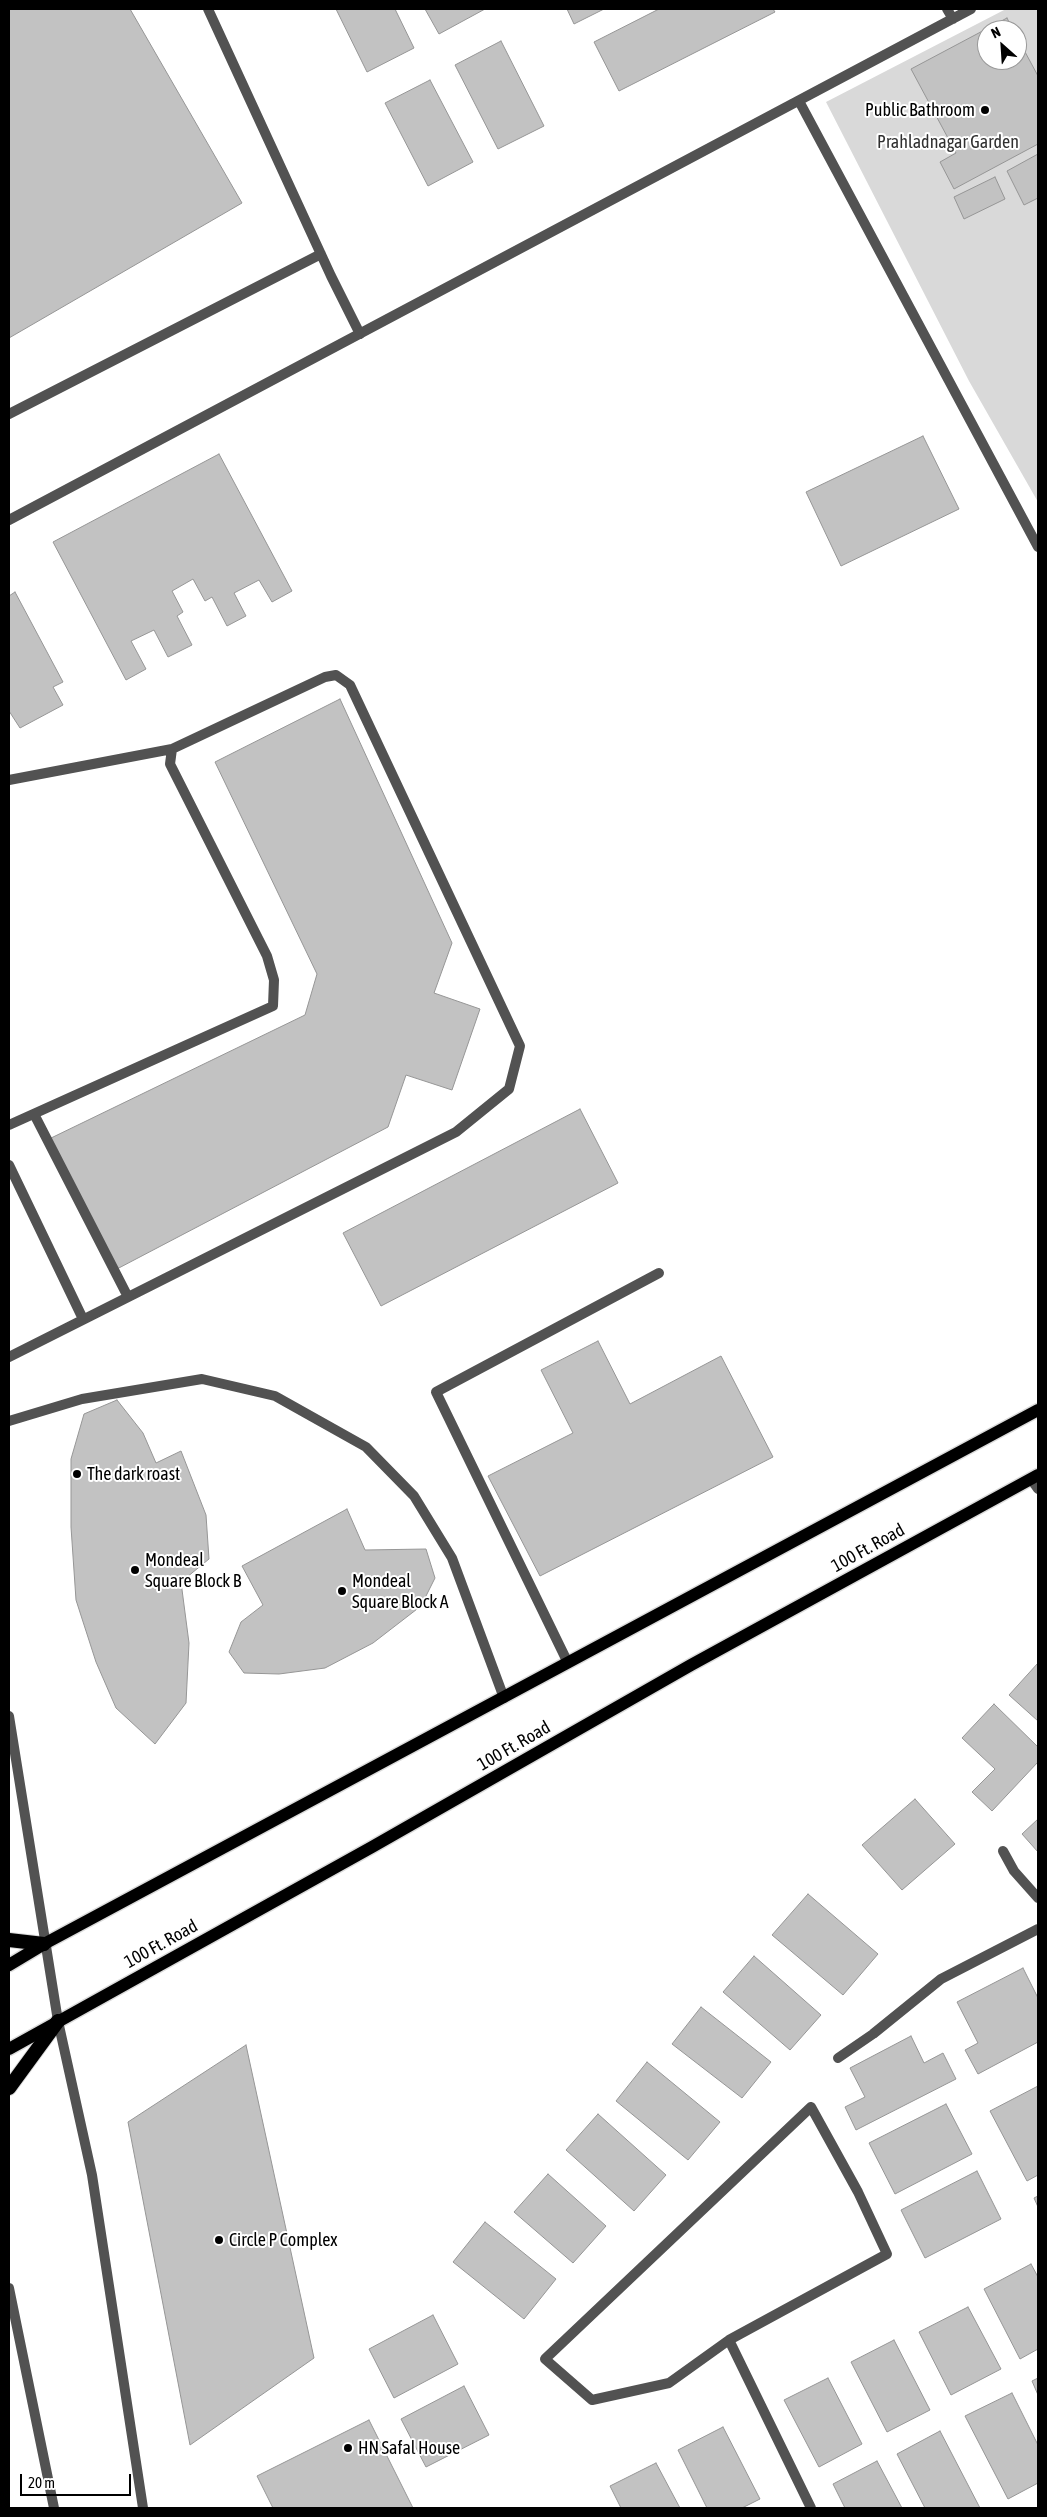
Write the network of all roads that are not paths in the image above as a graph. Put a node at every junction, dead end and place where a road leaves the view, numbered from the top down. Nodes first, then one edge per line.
1 (208, 9) edge
2 (947, 9) edge
3 (971, 9) edge
4 (953, 18) junction
5 (799, 101) junction
6 (321, 254) junction
7 (360, 334) junction
8 (9, 414) edge
9 (9, 520) edge
10 (1038, 547) edge
11 (172, 749) junction
12 (9, 780) edge
13 (34, 1114) junction
14 (9, 1125) edge
15 (9, 1165) edge
16 (659, 1273) dead end
17 (128, 1297) junction
18 (83, 1319) junction
19 (9, 1357) edge
20 (1038, 1410) edge
21 (9, 1421) edge
22 (1036, 1481) edge
23 (568, 1663) junction
24 (504, 1698) junction
25 (9, 1716) edge
26 (1003, 1851) dead end
27 (1038, 1898) edge
28 (1038, 1928) edge
29 (9, 1940) edge
30 (44, 1944) junction
31 (9, 1965) edge
32 (58, 2021) junction
33 (9, 2049) edge
34 (838, 2058) dead end
35 (9, 2088) edge
36 (9, 2288) edge
37 (729, 2340) junction
38 (54, 2508) edge
39 (143, 2508) edge
40 (811, 2508) edge

1 - 6 street
2 - 4 street
3 - 4 street
4 - 5 street
5 - 7 street
5 - 10 street
6 - 7 street
6 - 8 street
7 - 9 street
11 - 12 street
11 - 13 street
11 - 17 street
13 - 14 street
13 - 17 street
15 - 18 street
16 - 23 street
17 - 18 street
18 - 19 street
20 - 23 main road
21 - 24 street
22 - 32 main road, 100 Ft. Road
23 - 24 main road
24 - 30 main road
25 - 30 street
26 - 27 street
28 - 34 street
29 - 30 highway
30 - 31 main road
30 - 32 street
32 - 33 main road, 100 Ft. Road
32 - 35 highway
32 - 39 street
36 - 38 street
37 - 37 street
37 - 40 street

